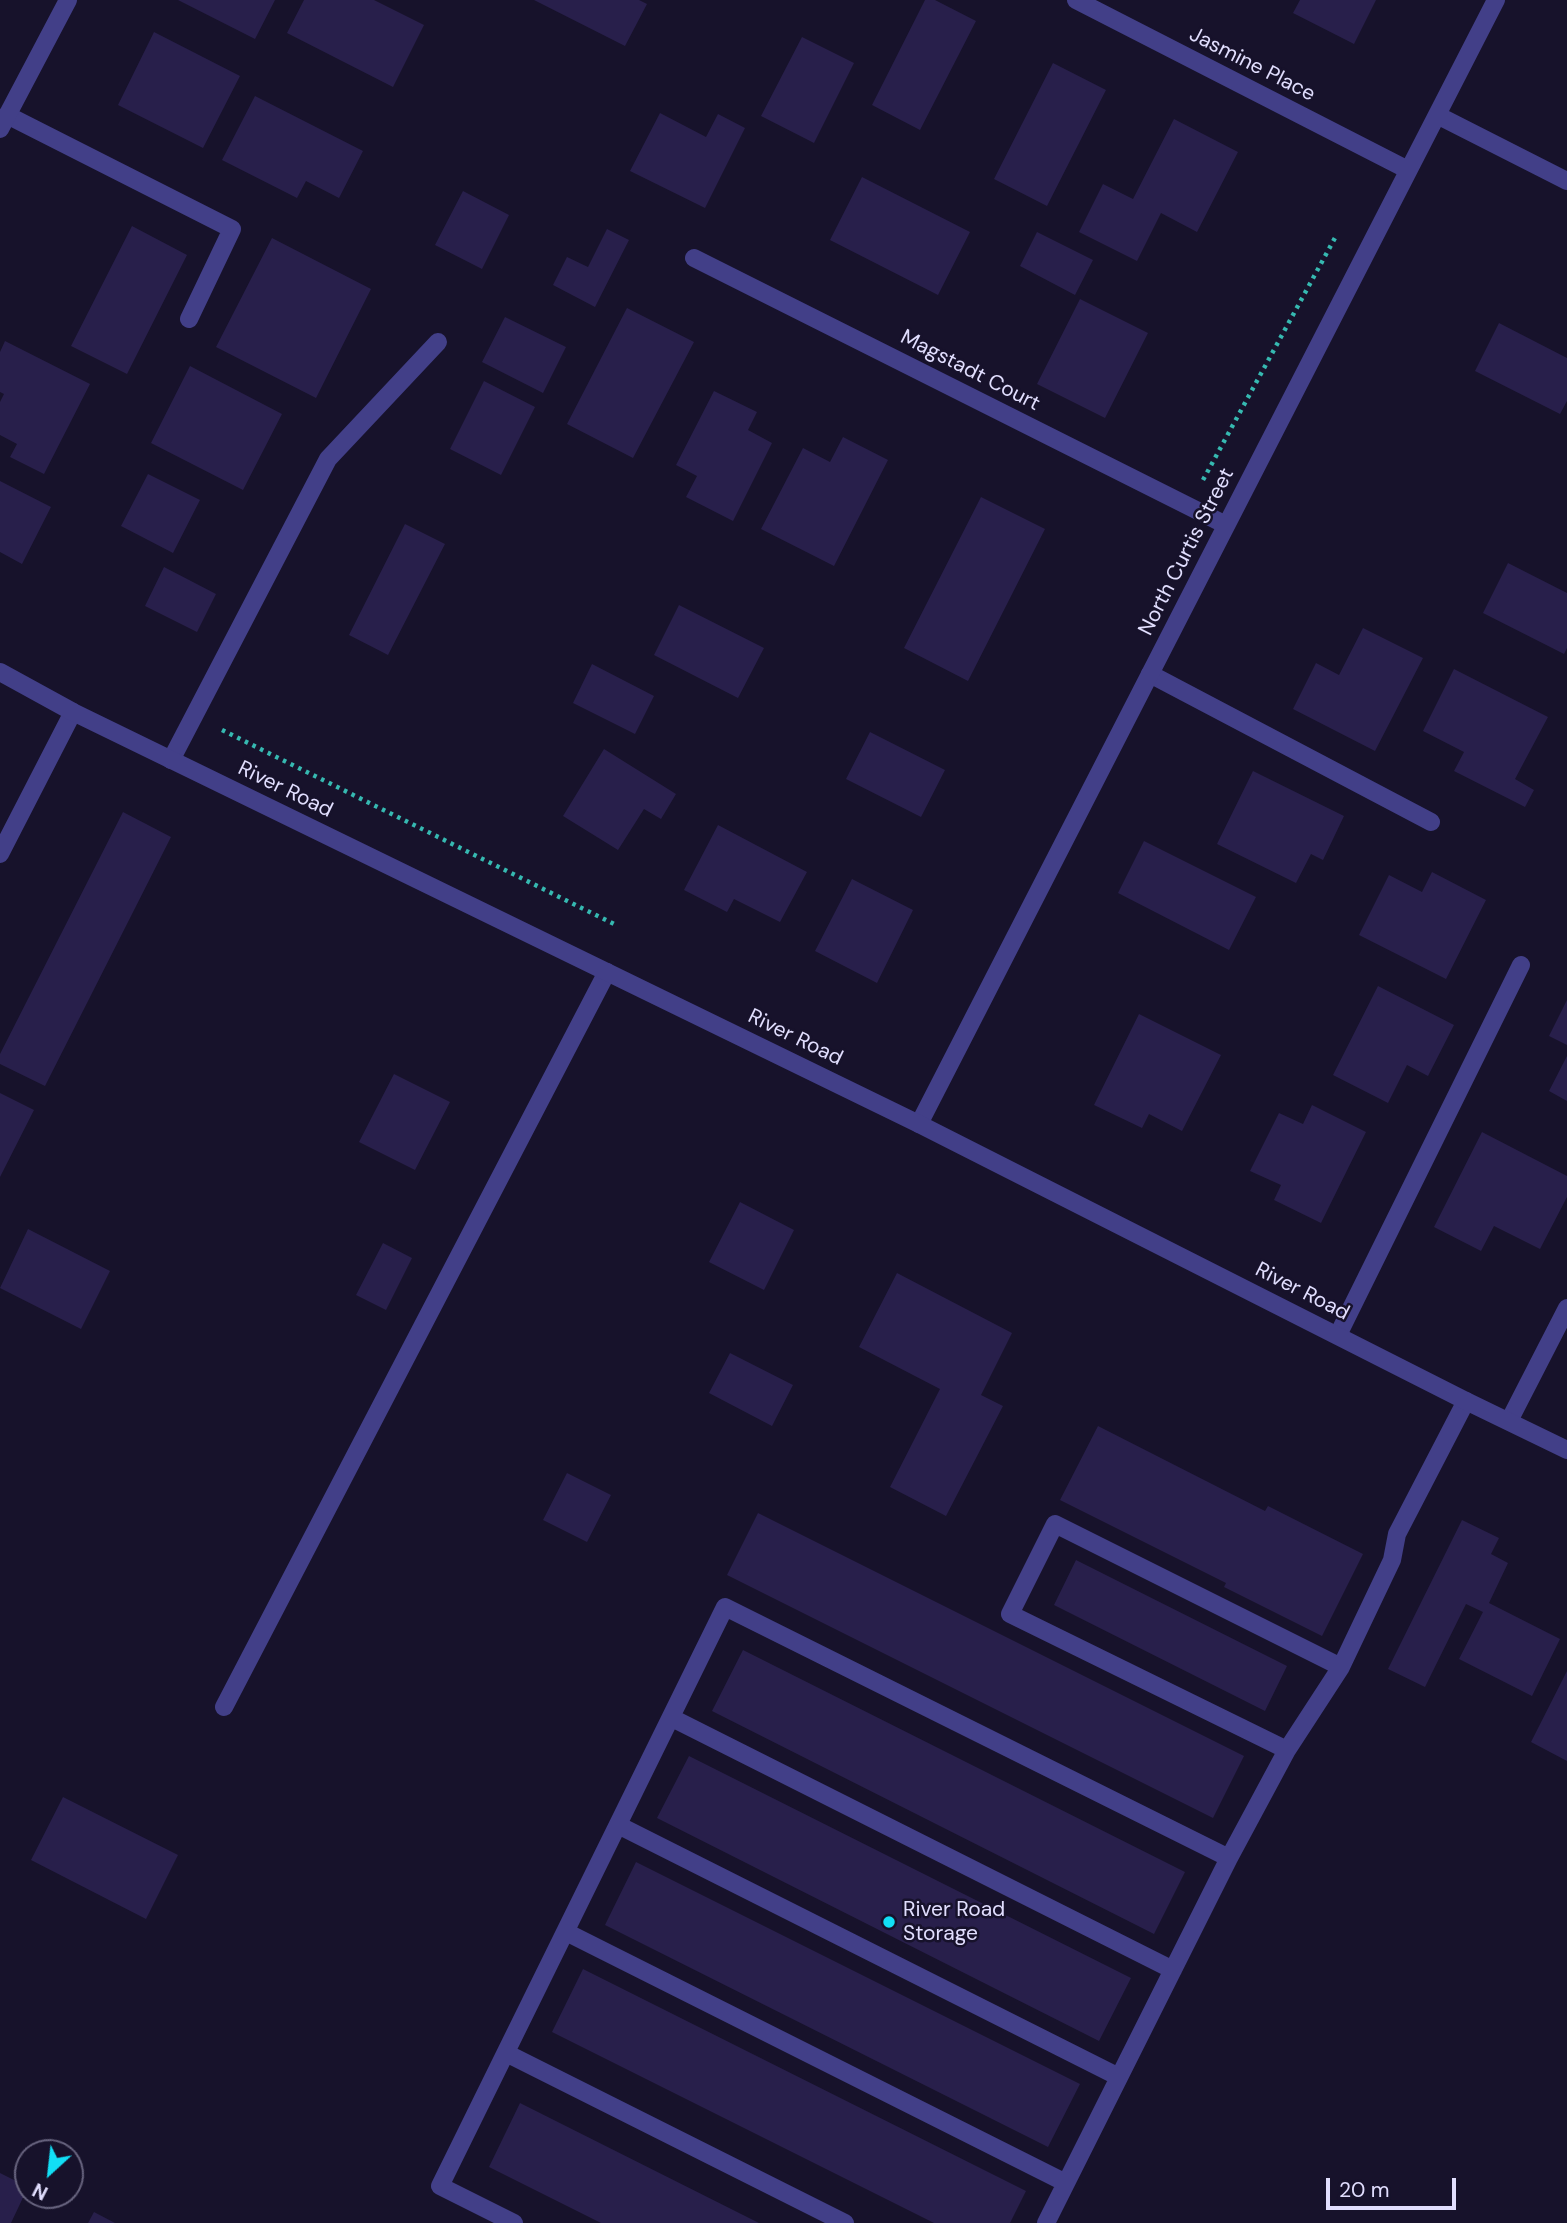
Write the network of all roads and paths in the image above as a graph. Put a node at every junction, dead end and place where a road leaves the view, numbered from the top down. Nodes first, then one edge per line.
1 (68, 0) edge
2 (1076, 0) edge
3 (1496, 0) edge
4 (1437, 115) junction
5 (4, 122) edge
6 (1408, 170) junction
7 (1567, 181) edge
8 (1337, 233) dead end
9 (694, 258) dead end
10 (189, 319) dead end
11 (438, 342) dead end
12 (1201, 483) dead end
13 (1226, 525) junction
14 (0, 672) edge
15 (1150, 674) junction
16 (73, 712) junction
17 (194, 716) junction
18 (171, 760) junction
19 (1431, 822) dead end
20 (0, 854) edge
21 (616, 925) dead end
22 (1521, 965) dead end
23 (607, 972) junction
24 (919, 1124) junction
25 (1567, 1308) edge
26 (1338, 1335) junction
27 (1466, 1401) junction
28 (1510, 1421) junction
29 (1567, 1450) edge
30 (1341, 1667) junction
31 (224, 1707) dead end
32 (672, 1718) junction
33 (1287, 1750) junction
34 (618, 1825) junction
35 (1229, 1858) junction
36 (566, 1933) junction
37 (1173, 1970) junction
38 (506, 2053) junction
39 (1119, 2077) junction
40 (1066, 2183) junction
41 (514, 2223) edge
42 (845, 2223) edge
43 (1046, 2223) edge

1 - 5 street
2 - 6 street, Jasmine Place
3 - 4 street, North Curtis Street
4 - 6 street, North Curtis Street
4 - 7 street
5 - 10 street
6 - 13 street, North Curtis Street
8 - 12 path
9 - 13 street, Magstadt Court
11 - 17 street
13 - 15 street, North Curtis Street
14 - 16 street, River Road
15 - 19 street
15 - 24 street, North Curtis Street
16 - 18 street, River Road
16 - 20 street
17 - 18 street
17 - 21 path
18 - 23 street, River Road
22 - 26 street
23 - 24 street, River Road
23 - 31 street
24 - 26 street, River Road
25 - 28 street
26 - 27 street, River Road
27 - 28 street, River Road
27 - 30 street
28 - 29 street, River Road
30 - 33 street
30 - 33 street
32 - 34 street
32 - 35 street
32 - 37 street
33 - 35 street
34 - 36 street
34 - 39 street
35 - 37 street
36 - 38 street
36 - 40 street
37 - 39 street
38 - 41 street
38 - 42 street
39 - 40 street
40 - 43 street

